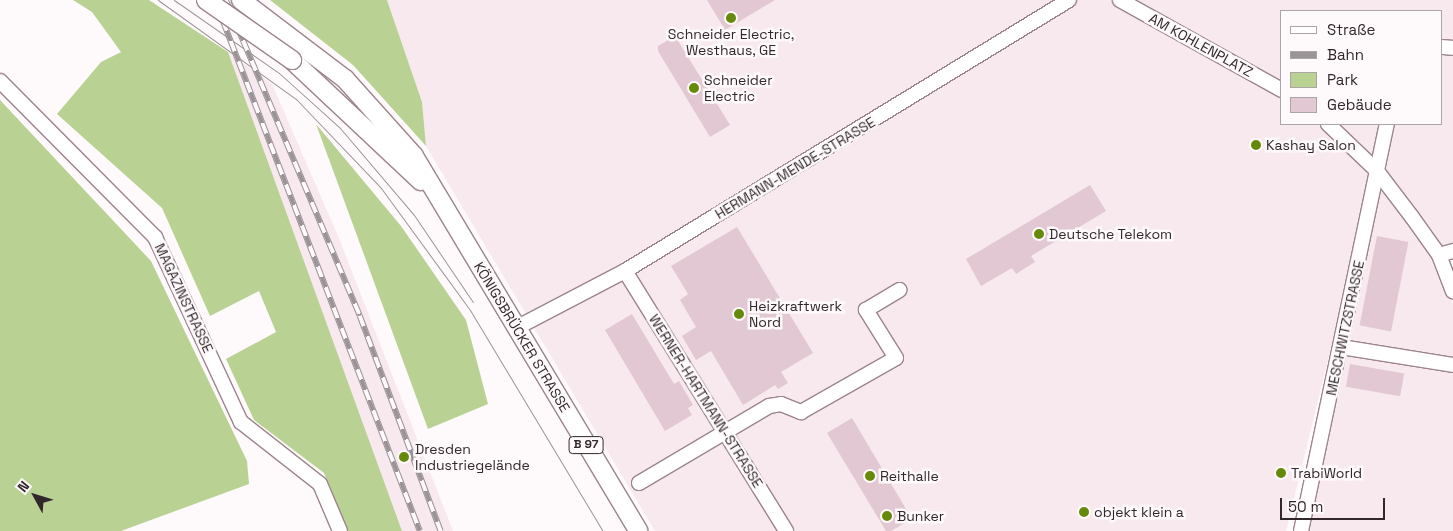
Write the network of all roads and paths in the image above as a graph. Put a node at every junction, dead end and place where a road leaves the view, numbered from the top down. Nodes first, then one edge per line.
1 (206, 0) edge
2 (241, 0) edge
3 (1069, 0) edge
4 (1120, 0) edge
5 (0, 80) edge
6 (1280, 89) edge
7 (1329, 125) edge
8 (1387, 125) edge
9 (1377, 171) junction
10 (435, 195) junction
11 (1453, 251) edge
12 (1439, 255) junction
13 (625, 271) junction
14 (899, 290) dead end
15 (1453, 290) edge
16 (516, 328) junction
17 (1341, 347) junction
18 (1453, 365) edge
19 (727, 432) junction
20 (639, 483) dead end
21 (340, 531) edge
22 (638, 531) edge
23 (786, 531) edge
24 (1301, 531) edge

1 - 10 main road, KÖNIGSBRÜCKER STRASSE, bridge
2 - 10 main road, KÖNIGSBRÜCKER STRASSE
3 - 13 street, HERMANN-MENDE-STRASSE
4 - 6 street, AM KOHLENPLATZ
5 - 21 street, MAGAZINSTRASSE
7 - 9 street
8 - 9 street, MESCHWITZSTRASSE
9 - 12 street
9 - 17 street, MESCHWITZSTRASSE
10 - 16 main road, KÖNIGSBRÜCKER STRASSE / B 97
11 - 12 street
12 - 15 street
13 - 16 street, HERMANN-MENDE-STRASSE
13 - 19 street, WERNER-HARTMANN-STRASSE
14 - 19 street
16 - 22 main road, KÖNIGSBRÜCKER STRASSE / B 97
17 - 18 street
17 - 24 street, MESCHWITZSTRASSE
19 - 20 street
19 - 23 street, WERNER-HARTMANN-STRASSE

